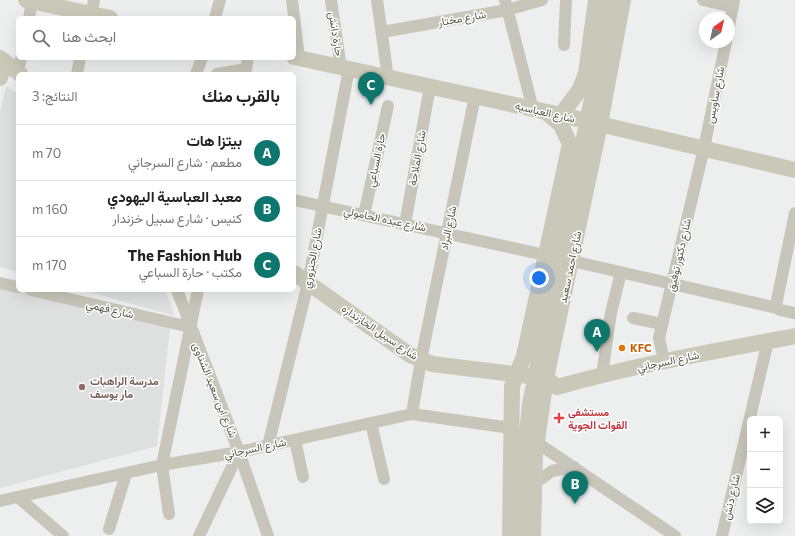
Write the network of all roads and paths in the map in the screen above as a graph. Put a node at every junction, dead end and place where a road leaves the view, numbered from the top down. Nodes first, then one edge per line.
1 (220, 0) edge
2 (292, 0) edge
3 (331, 0) edge
4 (377, 0) edge
5 (542, 0) edge
6 (566, 0) edge
7 (596, 0) edge
8 (606, 0) edge
9 (612, 0) edge
10 (623, 0) edge
11 (703, 0) edge
12 (29, 1) edge
13 (733, 4) edge
14 (506, 5) edge
15 (91, 11) edge
16 (29, 16) edge
17 (105, 16) edge
18 (216, 16) edge
19 (293, 16) edge
20 (382, 32) junction
21 (564, 45) dead end
22 (296, 46) edge
23 (725, 48) edge
24 (297, 58) edge
25 (2, 60) edge
26 (80, 60) edge
27 (201, 60) edge
28 (612, 63) junction
29 (588, 64) junction
30 (246, 67) edge
31 (20, 68) edge
32 (345, 68) junction
33 (77, 72) edge
34 (197, 72) edge
35 (225, 72) edge
36 (0, 78) edge
37 (388, 78) junction
38 (429, 92) dead end
39 (475, 96) junction
40 (388, 106) dead end
41 (539, 110) junction
42 (561, 115) junction
43 (600, 124) junction
44 (704, 148) junction
45 (795, 170) edge
46 (296, 200) edge
47 (323, 206) junction
48 (795, 214) edge
49 (364, 215) junction
50 (406, 224) junction
51 (447, 233) junction
52 (545, 255) junction
53 (572, 261) junction
54 (621, 272) junction
55 (296, 274) edge
56 (0, 283) edge
57 (308, 283) junction
58 (672, 283) junction
59 (16, 287) edge
60 (40, 292) edge
61 (178, 292) edge
62 (198, 292) edge
63 (777, 308) junction
64 (795, 313) edge
65 (633, 318) dead end
66 (662, 324) junction
67 (190, 327) junction
68 (795, 336) edge
69 (768, 341) junction
70 (421, 360) junction
71 (664, 361) junction
72 (602, 374) junction
73 (516, 376) junction
74 (546, 378) junction
75 (412, 414) junction
76 (371, 423) junction
77 (511, 428) junction
78 (295, 440) junction
79 (536, 442) junction
80 (268, 446) junction
81 (239, 452) junction
82 (162, 465) junction
83 (574, 467) junction
84 (126, 474) junction
85 (303, 477) dead end
86 (384, 479) dead end
87 (534, 484) junction
88 (18, 498) junction
89 (0, 501) edge
90 (169, 514) dead end
91 (109, 529) dead end
92 (63, 536) edge
93 (199, 536) edge
94 (268, 536) edge
95 (510, 536) edge
96 (518, 536) edge
97 (522, 536) edge
98 (533, 536) edge
99 (675, 536) edge
100 (722, 536) edge

1 - 18 street
2 - 19 street
3 - 32 street, حارة دانش
4 - 20 street
5 - 14 street, شارع مختار
6 - 21 street
7 - 29 main road
8 - 96 main road
9 - 97 main road, bridge
10 - 28 main road, شارع احمد سعيد
11 - 13 street
12 - 15 main road
12 - 16 street
14 - 20 street, شارع مختار
14 - 41 street
15 - 17 main road
20 - 37 street
22 - 24 street
23 - 44 street, شارع ساويس
24 - 32 main road, شارع العباسيه
25 - 31 main road
25 - 36 main road
26 - 33 street
27 - 34 street
28 - 29 main road
28 - 43 main road, شارع احمد سعيد
29 - 42 main road
30 - 35 street
32 - 37 main road, شارع العباسيه
32 - 47 street, شارع الجنزوري
37 - 39 main road, شارع العباسيه
38 - 50 street, شارع الملاحة
39 - 41 main road, شارع العباسيه
39 - 51 street, شارع البراد
40 - 49 street, حارة السباعي
41 - 42 main road, شارع العباسيه
41 - 52 main road
42 - 43 main road, شارع العباسيه
43 - 44 main road, شارع العباسيه
43 - 53 main road, شارع احمد سعيد
44 - 45 main road, شارع العباسيه
44 - 58 street, شارع دكتور توفيق
46 - 47 street, شارع عبده الحامولي
47 - 49 street, شارع عبده الحامولي
47 - 57 street, شارع الجنزوري
48 - 63 street
49 - 50 street, شارع عبده الحامولي
50 - 51 street, شارع عبده الحامولي
51 - 52 street, شارع عبده الحامولي
51 - 70 street, شارع البراد
52 - 73 main road
53 - 54 street
53 - 74 main road, شارع احمد سعيد
54 - 58 street
54 - 72 street
55 - 57 main road, شارع سبيل الخازنداره
56 - 59 street
57 - 70 main road, شارع سبيل الخازنداره
57 - 80 street, شارع الجنزوري
58 - 63 street
58 - 66 street, شارع دكتور توفيق
60 - 67 street, شارع فهمي
61 - 67 street, شارع ابن سعيد الشناوى
62 - 67 street
63 - 64 street
65 - 66 street
66 - 71 street, شارع دكتور توفيق
67 - 81 street, شارع ابن سعيد الشناوى
67 - 82 street
68 - 69 main road, شارع السرجاني
69 - 71 main road, شارع السرجاني
69 - 100 street, شارع دنش
70 - 73 main road, شارع سبيل الخازنداره
70 - 75 street, شارع البراد
71 - 72 main road, شارع السرجاني
72 - 74 main road, شارع السرجاني
73 - 74 main road, شارع سبيل الخازنداره
73 - 77 main road
74 - 79 main road, شارع احمد سعيد
75 - 76 street, شارع السرجاني
75 - 77 street, شارع السرجاني
76 - 78 street, شارع السرجاني
76 - 86 street
77 - 95 main road
78 - 80 street, شارع السرجاني
78 - 85 street
79 - 83 street
79 - 87 main road, شارع احمد سعيد
80 - 81 street, شارع السرجاني
81 - 82 street, شارع السرجاني
81 - 93 street
81 - 94 street, شارع ابن سعيد الشناوى
82 - 84 street, شارع السرجاني
82 - 90 street
83 - 87 street
83 - 99 street
84 - 88 street, شارع السرجاني
84 - 91 street
87 - 98 main road, شارع احمد سعيد
88 - 89 street, شارع السرجاني
88 - 92 street

